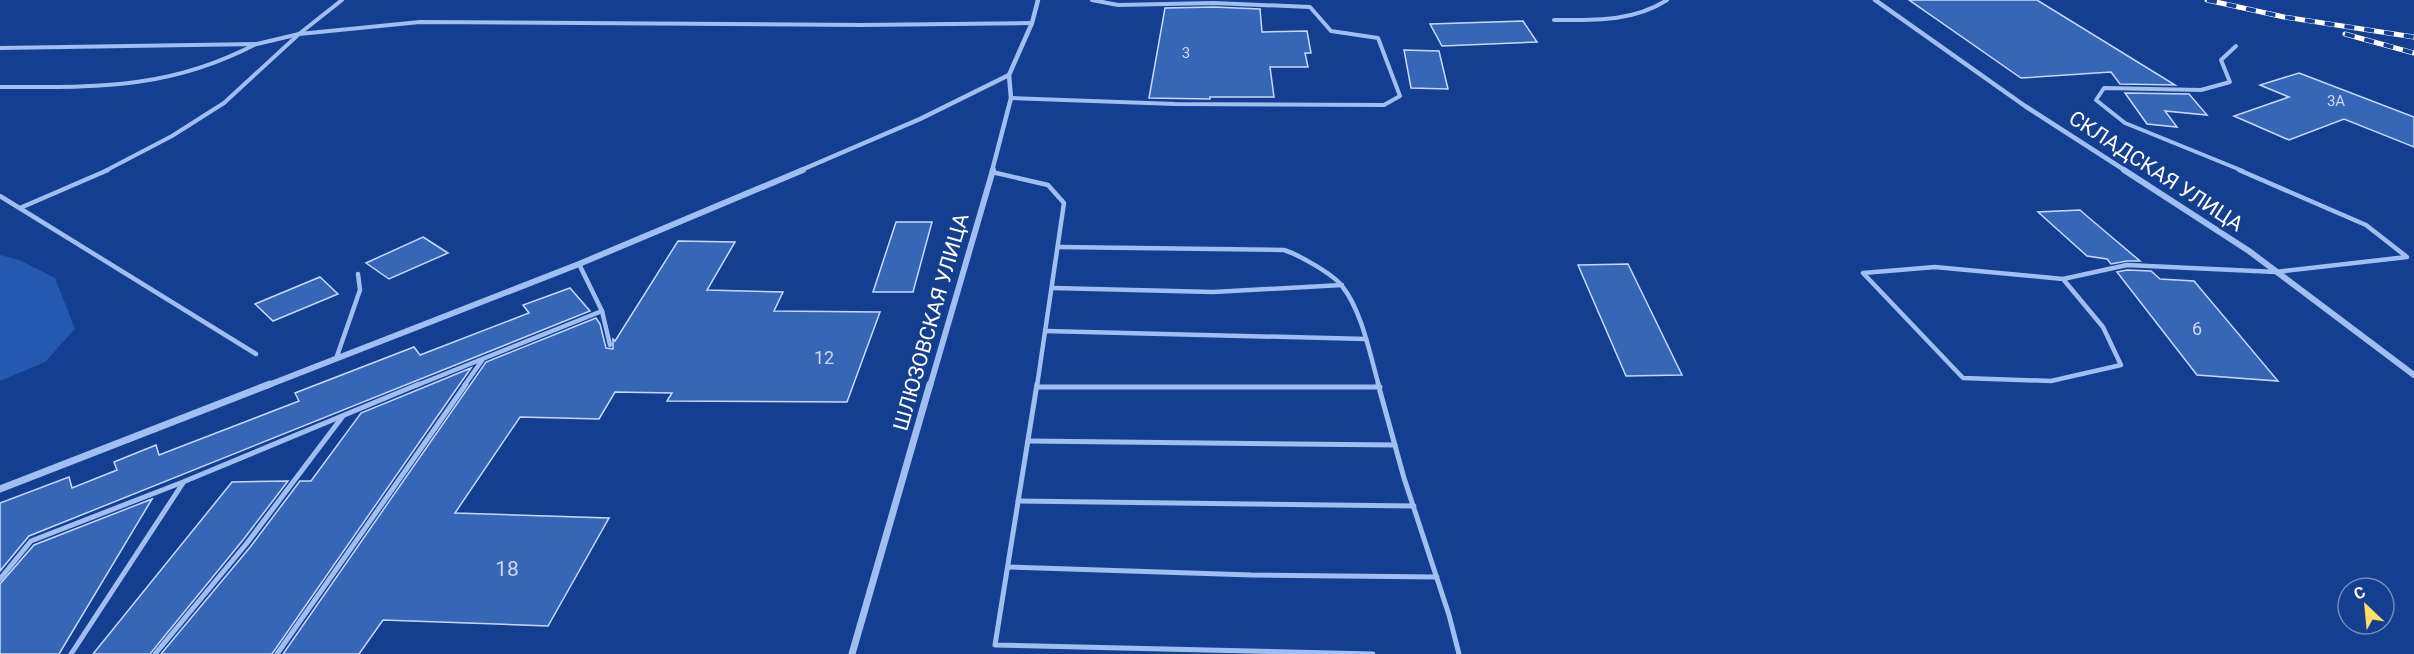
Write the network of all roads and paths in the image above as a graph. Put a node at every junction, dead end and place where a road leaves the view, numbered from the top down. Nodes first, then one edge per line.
1 (342, 0) edge
2 (1038, 0) edge
3 (1092, 0) edge
4 (1667, 0) edge
5 (1875, 0) edge
6 (1554, 20) dead end
7 (1032, 22) junction
8 (298, 34) junction
9 (257, 44) junction
10 (2236, 46) dead end
11 (0, 48) edge
12 (1009, 75) junction
13 (0, 87) edge
14 (1011, 98) junction
15 (992, 172) junction
16 (0, 196) edge
17 (20, 208) junction
18 (1059, 247) junction
19 (2407, 257) junction
20 (2414, 257) edge
21 (579, 264) junction
22 (2276, 272) junction
23 (358, 274) dead end
24 (2063, 279) junction
25 (1342, 285) junction
26 (1053, 288) junction
27 (602, 311) junction
28 (1046, 331) junction
29 (1366, 339) junction
30 (610, 345) dead end
31 (256, 354) dead end
32 (337, 356) junction
33 (483, 359) junction
34 (2414, 375) edge
35 (1037, 387) junction
36 (1380, 387) junction
37 (344, 414) junction
38 (1028, 441) junction
39 (1395, 445) junction
40 (183, 482) junction
41 (0, 489) edge
42 (1018, 501) junction
43 (1414, 506) junction
44 (1008, 567) junction
45 (1437, 577) junction
46 (0, 579) edge
47 (71, 654) edge
48 (154, 654) edge
49 (277, 654) edge
50 (852, 654) edge
51 (1373, 654) edge
52 (1459, 654) edge

1 - 8 lane
2 - 7 street, ШЛЮЗОВСКАЯ УЛИЦА
3 - 14 lane
4 - 6 lane
5 - 22 street, СКЛАДСКАЯ УЛИЦА
7 - 8 lane
7 - 12 street, ШЛЮЗОВСКАЯ УЛИЦА
8 - 9 lane
8 - 17 lane
9 - 11 lane
9 - 13 lane
10 - 19 lane
12 - 14 street, ШЛЮЗОВСКАЯ УЛИЦА
12 - 21 street
14 - 15 street, ШЛЮЗОВСКАЯ УЛИЦА
15 - 18 lane
15 - 50 street, ШЛЮЗОВСКАЯ УЛИЦА
16 - 17 lane
17 - 31 lane
18 - 25 lane
18 - 26 lane
19 - 20 lane
19 - 22 lane
21 - 27 lane
21 - 32 street
22 - 24 lane
22 - 34 street, СКЛАДСКАЯ УЛИЦА
23 - 32 lane
24 - 24 lane
25 - 26 lane
25 - 29 lane
26 - 28 lane
27 - 30 lane
27 - 33 lane
28 - 29 lane
28 - 35 lane
29 - 36 lane
32 - 41 street
33 - 37 lane
33 - 49 lane
35 - 36 lane
35 - 38 lane
36 - 39 lane
37 - 40 lane
37 - 48 lane
38 - 39 lane
38 - 42 lane
39 - 43 lane
40 - 46 lane
40 - 47 lane
42 - 43 lane
42 - 44 lane
43 - 45 lane
44 - 45 lane
44 - 51 lane
45 - 52 lane

